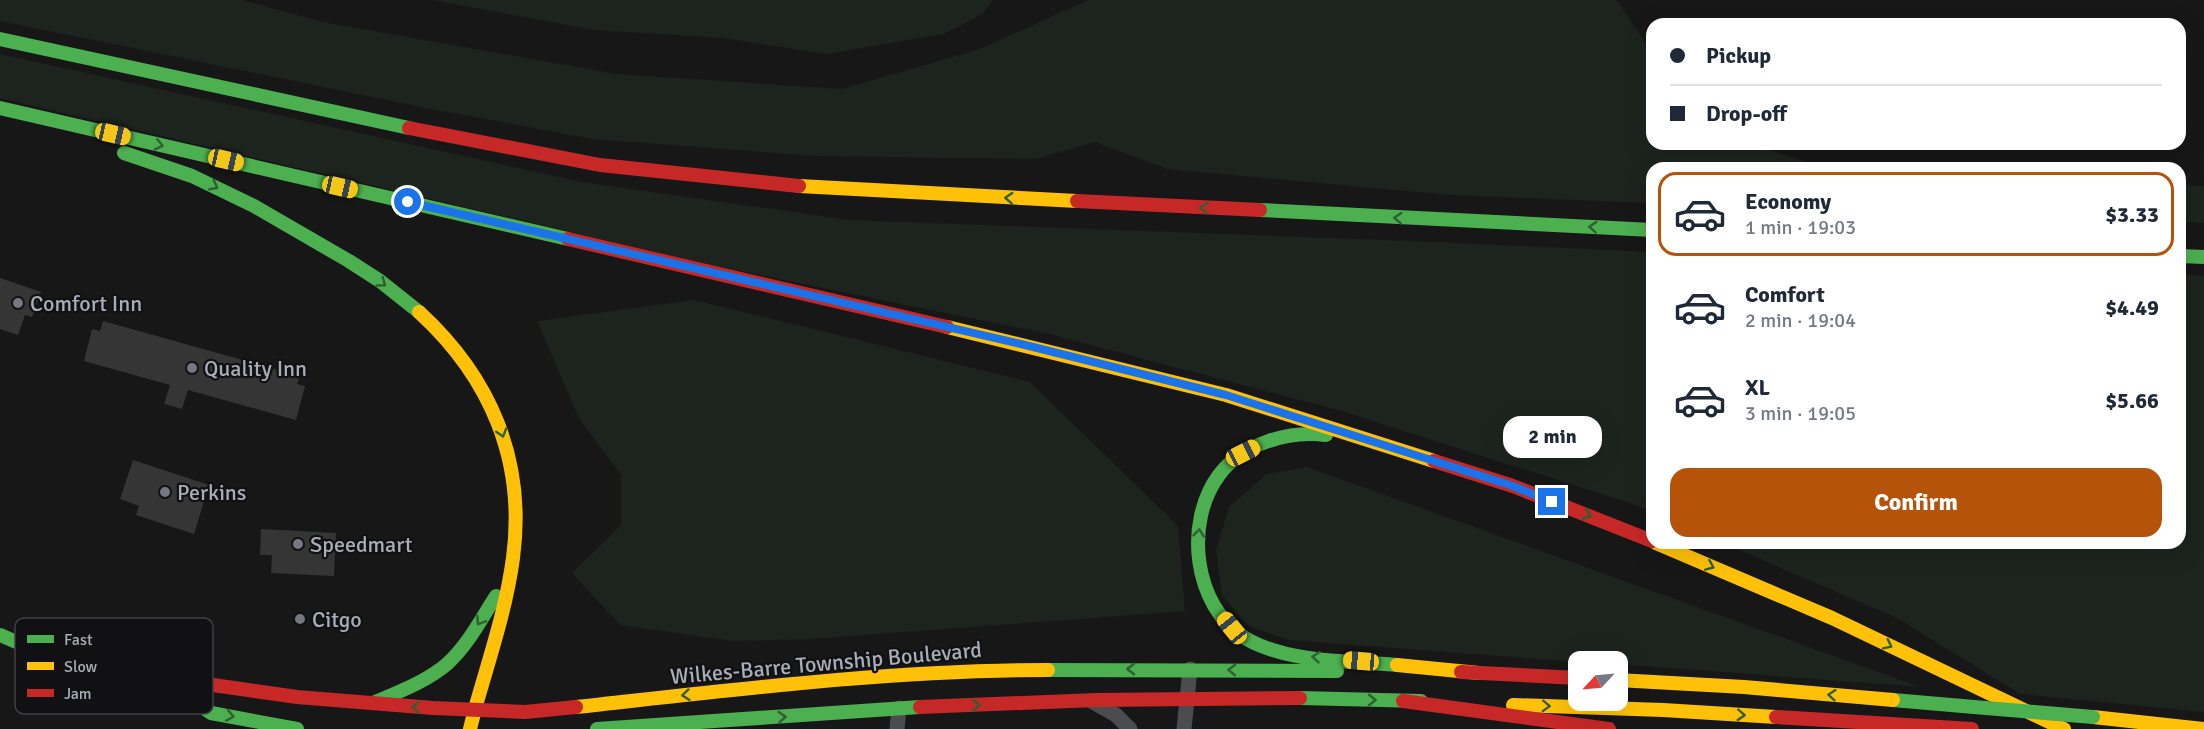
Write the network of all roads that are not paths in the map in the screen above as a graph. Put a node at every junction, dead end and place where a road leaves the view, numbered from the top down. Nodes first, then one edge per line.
1 (0, 39) edge
2 (0, 110) edge
3 (1646, 230) edge
4 (2186, 256) edge
5 (2204, 257) edge
6 (1387, 446) junction
7 (1646, 539) edge
8 (1670, 549) edge
9 (512, 572) junction
10 (0, 635) edge
11 (15, 641) edge
12 (1190, 669) junction
13 (1479, 672) junction
14 (1568, 677) edge
15 (1628, 681) edge
16 (213, 685) edge
17 (1187, 698) junction
18 (1091, 700) junction
19 (1404, 701) junction
20 (373, 703) junction
21 (475, 708) junction
22 (899, 708) junction
23 (213, 713) edge
24 (297, 729) edge
25 (470, 729) edge
26 (597, 729) edge
27 (897, 729) edge
28 (1130, 729) edge
29 (1184, 729) edge
30 (1609, 729) edge
31 (1972, 729) edge
32 (2064, 729) edge
33 (2203, 729) edge

3 -> 1 main road
2 -> 6 main road
2 -> 9 main road
4 - 5 main road
6 -> 7 main road
13 -> 6 main road
8 -> 32 main road
9 -> 20 main road
9 - 21 main road
10 - 11 main road, Wilkes-Barre Township Boulevard
13 -> 12 main road, Wilkes-Barre Township Boulevard
12 - 17 street
12 -> 21 main road, Wilkes-Barre Township Boulevard
13 - 14 main road
33 -> 15 main road, bridge
16 - 20 main road, Wilkes-Barre Township Boulevard
17 - 18 main road
17 -> 19 main road
17 - 29 street
22 -> 18 main road
18 - 28 street
19 - 30 main road
19 -> 31 main road
21 -> 20 main road, Wilkes-Barre Township Boulevard
21 - 25 main road
26 -> 22 main road
22 - 27 street
23 -> 24 main road, Wilkes-Barre Township Boulevard

